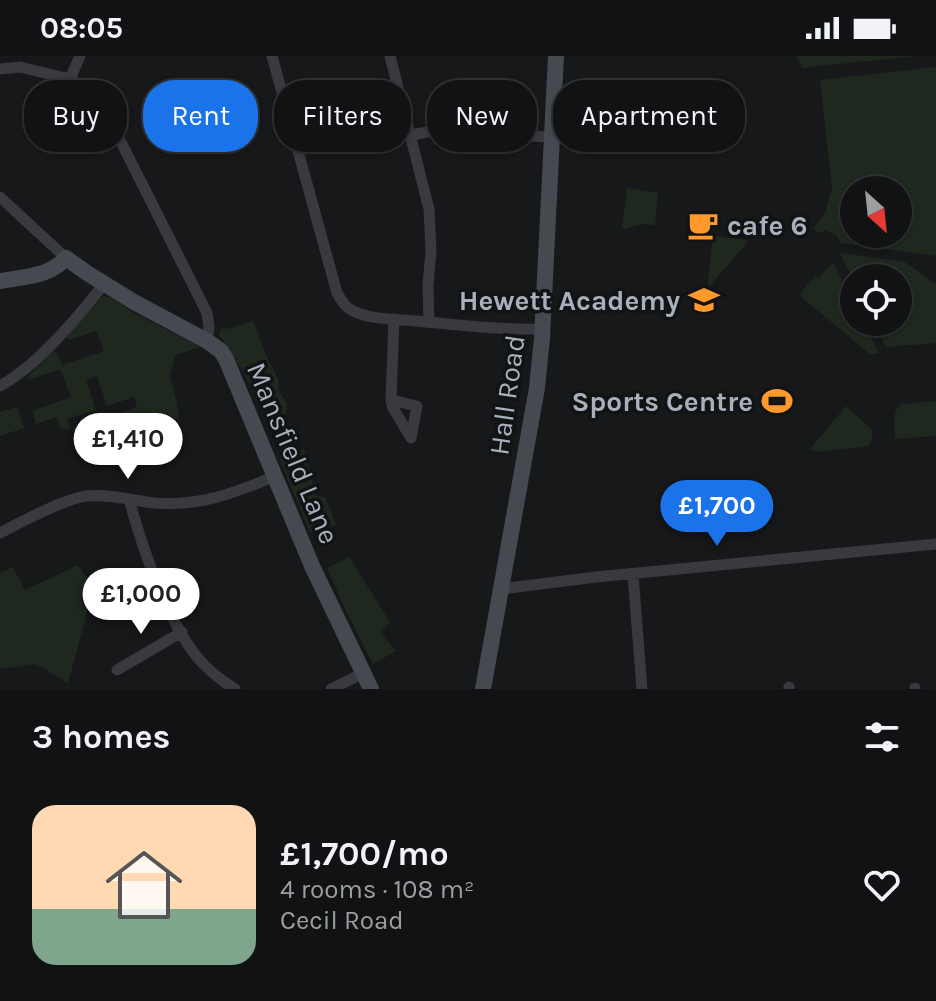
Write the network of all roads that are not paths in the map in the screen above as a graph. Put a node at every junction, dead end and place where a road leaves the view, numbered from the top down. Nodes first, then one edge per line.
1 (80, 56) edge
2 (272, 56) edge
3 (390, 56) edge
4 (556, 56) edge
5 (0, 69) edge
6 (70, 79) junction
7 (396, 80) edge
8 (411, 135) joint
9 (552, 137) junction
10 (0, 197) edge
11 (66, 258) junction
12 (0, 281) edge
13 (104, 284) junction
14 (394, 319) junction
15 (429, 322) junction
16 (542, 329) junction
17 (207, 341) junction
18 (0, 386) edge
19 (391, 400) dead end
20 (275, 476) junction
21 (129, 499) junction
22 (0, 533) edge
23 (936, 544) edge
24 (633, 574) junction
25 (501, 589) junction
26 (182, 632) junction
27 (117, 670) dead end
28 (364, 673) junction
29 (235, 689) edge
30 (331, 689) edge
31 (371, 689) edge
32 (483, 689) edge
33 (642, 689) edge

1 - 6 street
2 - 14 street
3 - 7 street
4 - 9 street, Hall Road
5 - 6 street
6 - 17 street
8 - 9 street
8 - 15 street
9 - 16 street, Hall Road
10 - 11 street, Mansfield Lane
11 - 12 street
11 - 13 street, Mansfield Lane
13 - 17 street, Mansfield Lane
13 - 18 street
14 - 15 street
14 - 19 street
15 - 16 street
16 - 25 street, Hall Road
17 - 20 street, Mansfield Lane
20 - 21 street
20 - 28 street, Mansfield Lane
21 - 22 street
21 - 26 street
23 - 24 street
24 - 25 street
24 - 33 street
25 - 32 street, Hall Road
26 - 27 street
26 - 29 street
28 - 30 street
28 - 31 street, Mansfield Lane

